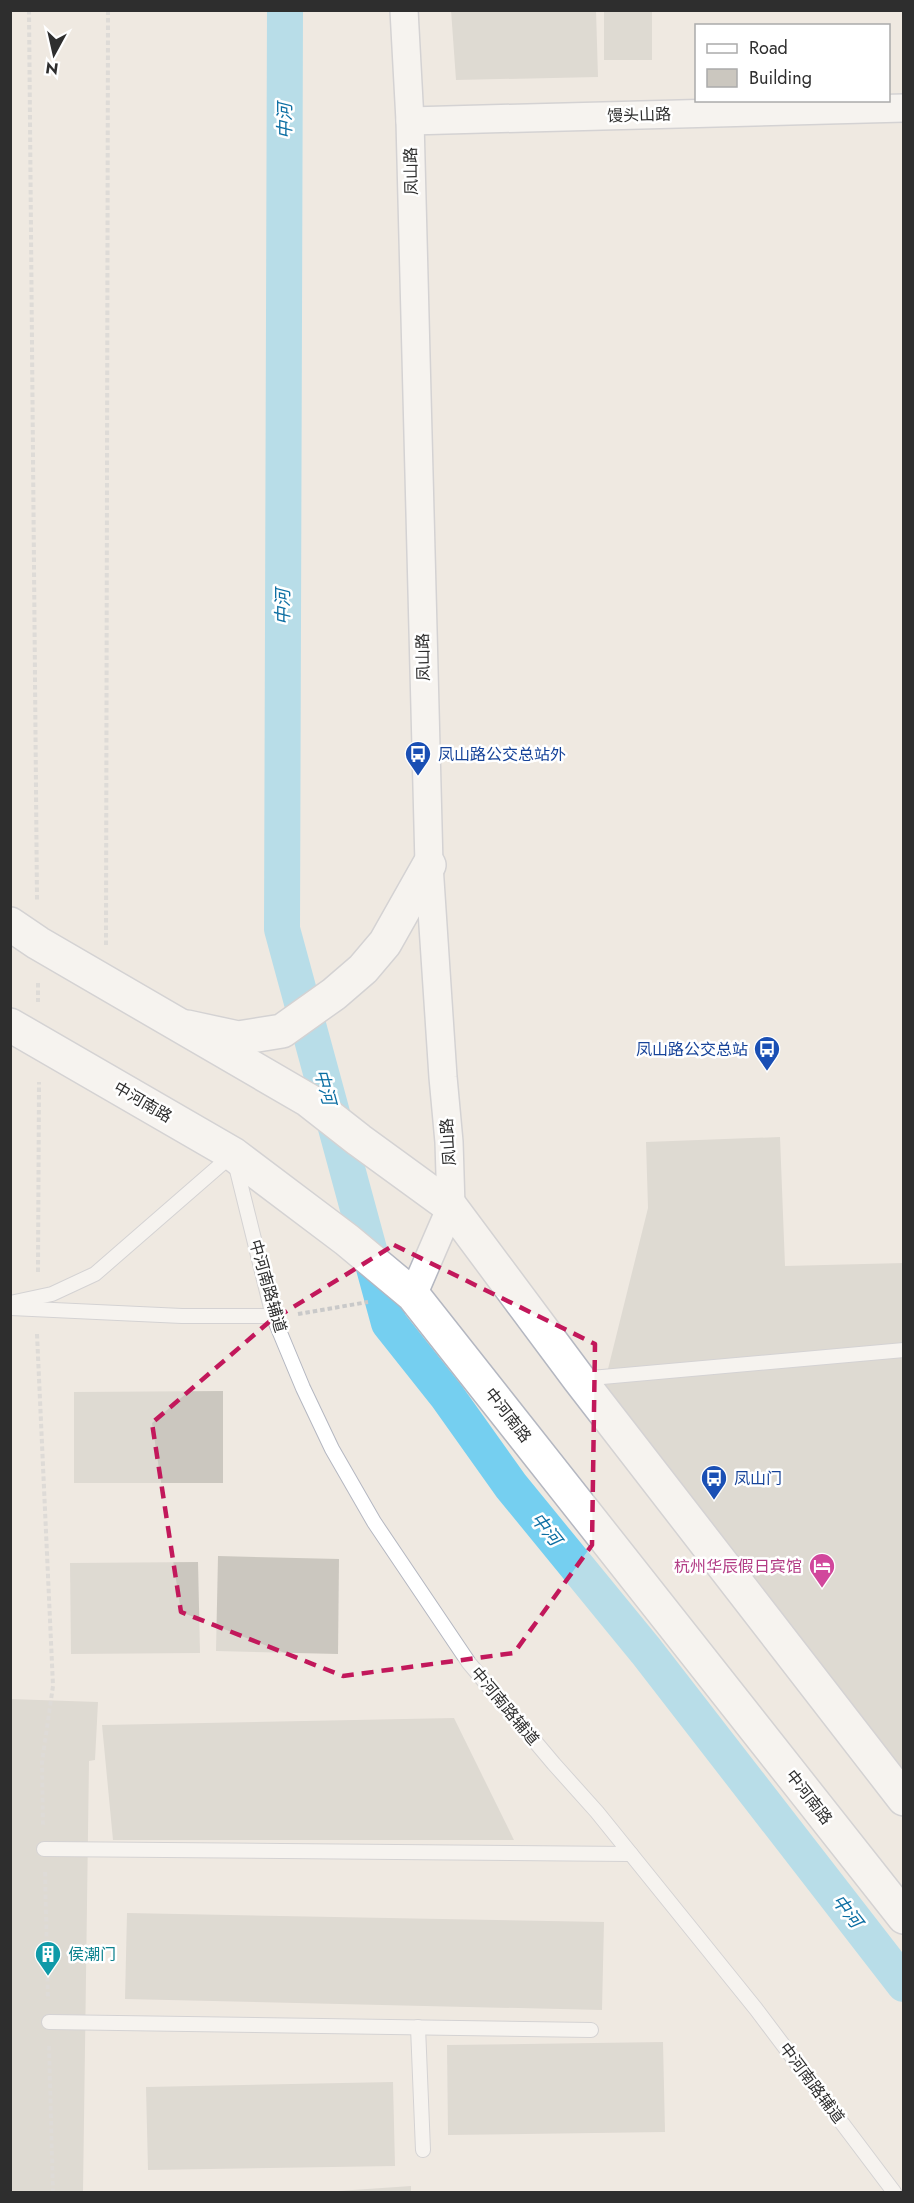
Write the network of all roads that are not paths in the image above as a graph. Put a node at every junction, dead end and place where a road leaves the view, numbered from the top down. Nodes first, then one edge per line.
1 (404, 10) edge
2 (903, 108) edge
3 (410, 121) junction
4 (429, 865) junction
5 (10, 924) edge
6 (10, 1025) edge
7 (178, 1026) junction
8 (233, 1154) junction
9 (451, 1207) junction
10 (405, 1288) junction
11 (38, 1303) junction
12 (10, 1305) edge
13 (273, 1316) junction
14 (903, 1350) edge
15 (579, 1379) junction
16 (903, 1799) edge
17 (44, 1849) road end
18 (631, 1854) junction
19 (903, 1917) edge
20 (49, 2022) road end
21 (418, 2027) junction
22 (591, 2030) dead end
23 (423, 2150) dead end
24 (894, 2193) edge

1 - 3 street, 凤山路
2 - 3 street, 馒头山路
3 - 4 street, 凤山路
4 - 7 main road
4 - 9 street, 凤山路
5 - 7 main road
6 - 8 main road, 中河南路
7 - 9 main road
8 - 10 main road, 中河南路
8 - 11 lane
8 - 13 lane, 中河南路辅道
9 - 10 street, 凤山路
9 - 15 main road
10 - 19 main road, 中河南路
11 - 12 lane
11 - 13 lane
13 - 18 lane, 中河南路辅道
14 - 15 lane
15 - 16 main road
17 - 18 lane
18 - 24 lane, 中河南路辅道
20 - 21 lane
21 - 22 lane
21 - 23 lane

